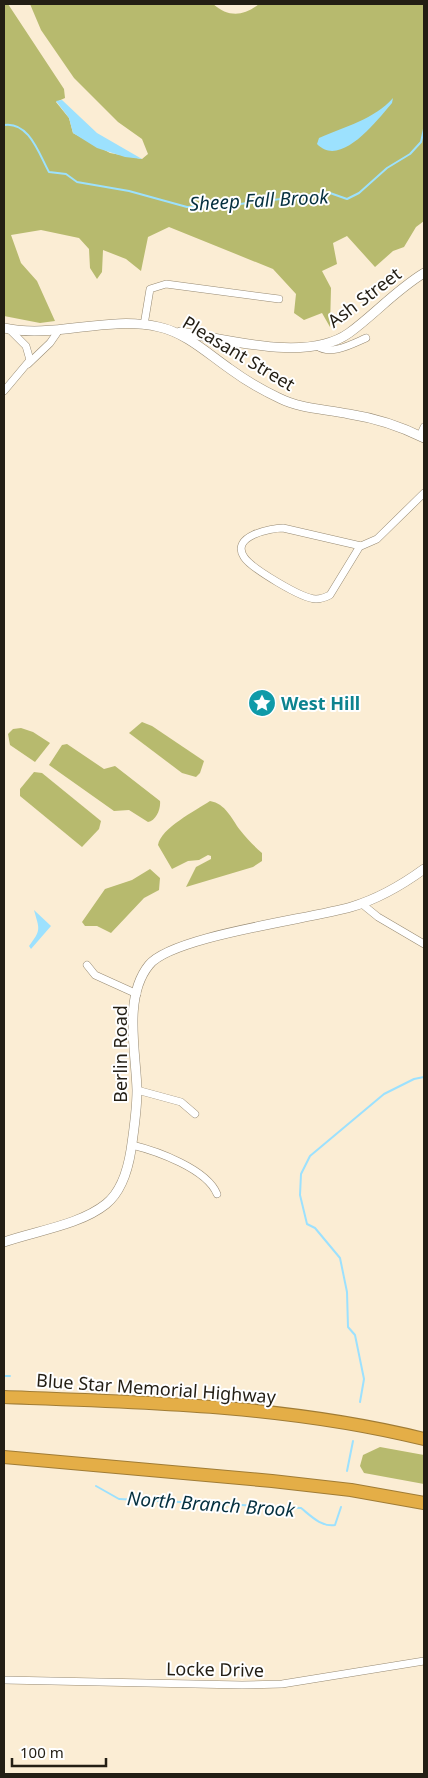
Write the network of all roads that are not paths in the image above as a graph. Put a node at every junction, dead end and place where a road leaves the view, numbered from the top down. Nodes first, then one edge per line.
1 (424, 273) edge
2 (279, 299) dead end
3 (144, 325) junction
4 (7, 329) edge
5 (59, 330) junction
6 (174, 332) junction
7 (366, 338) dead end
8 (220, 339) junction
9 (317, 346) junction
10 (210, 354) junction
11 (28, 364) junction
12 (4, 391) edge
13 (424, 427) edge
14 (422, 437) edge
15 (424, 493) edge
16 (360, 546) junction
17 (424, 868) edge
18 (362, 904) junction
19 (424, 944) edge
20 (87, 965) dead end
21 (137, 994) junction
22 (137, 1090) junction
23 (196, 1114) dead end
24 (132, 1144) junction
25 (217, 1194) dead end
26 (4, 1242) edge
27 (4, 1397) edge
28 (424, 1439) edge
29 (4, 1457) edge
30 (424, 1503) edge
31 (424, 1661) edge
32 (4, 1680) edge

1 - 9 street, Ash Street
2 - 3 street
3 - 5 street, Pleasant Street
3 - 6 street, Pleasant Street
4 - 5 street, Pleasant Street
4 - 11 street
5 - 11 street
6 - 8 street, Ash Street
6 - 10 street, Pleasant Street
7 - 9 street
8 - 9 street, Ash Street
8 - 10 street
10 - 14 street, Pleasant Street
11 - 12 street
13 - 14 street
15 - 16 street
16 - 16 street
17 - 18 street, Berlin Road
18 - 19 street
18 - 21 street, Berlin Road
20 - 21 street
21 - 22 street, Berlin Road
22 - 23 street
22 - 24 street, Berlin Road
24 - 25 street
24 - 26 street, Berlin Road
27 - 28 highway, Blue Star Memorial Highway
29 - 30 highway
31 - 32 street, Locke Drive

